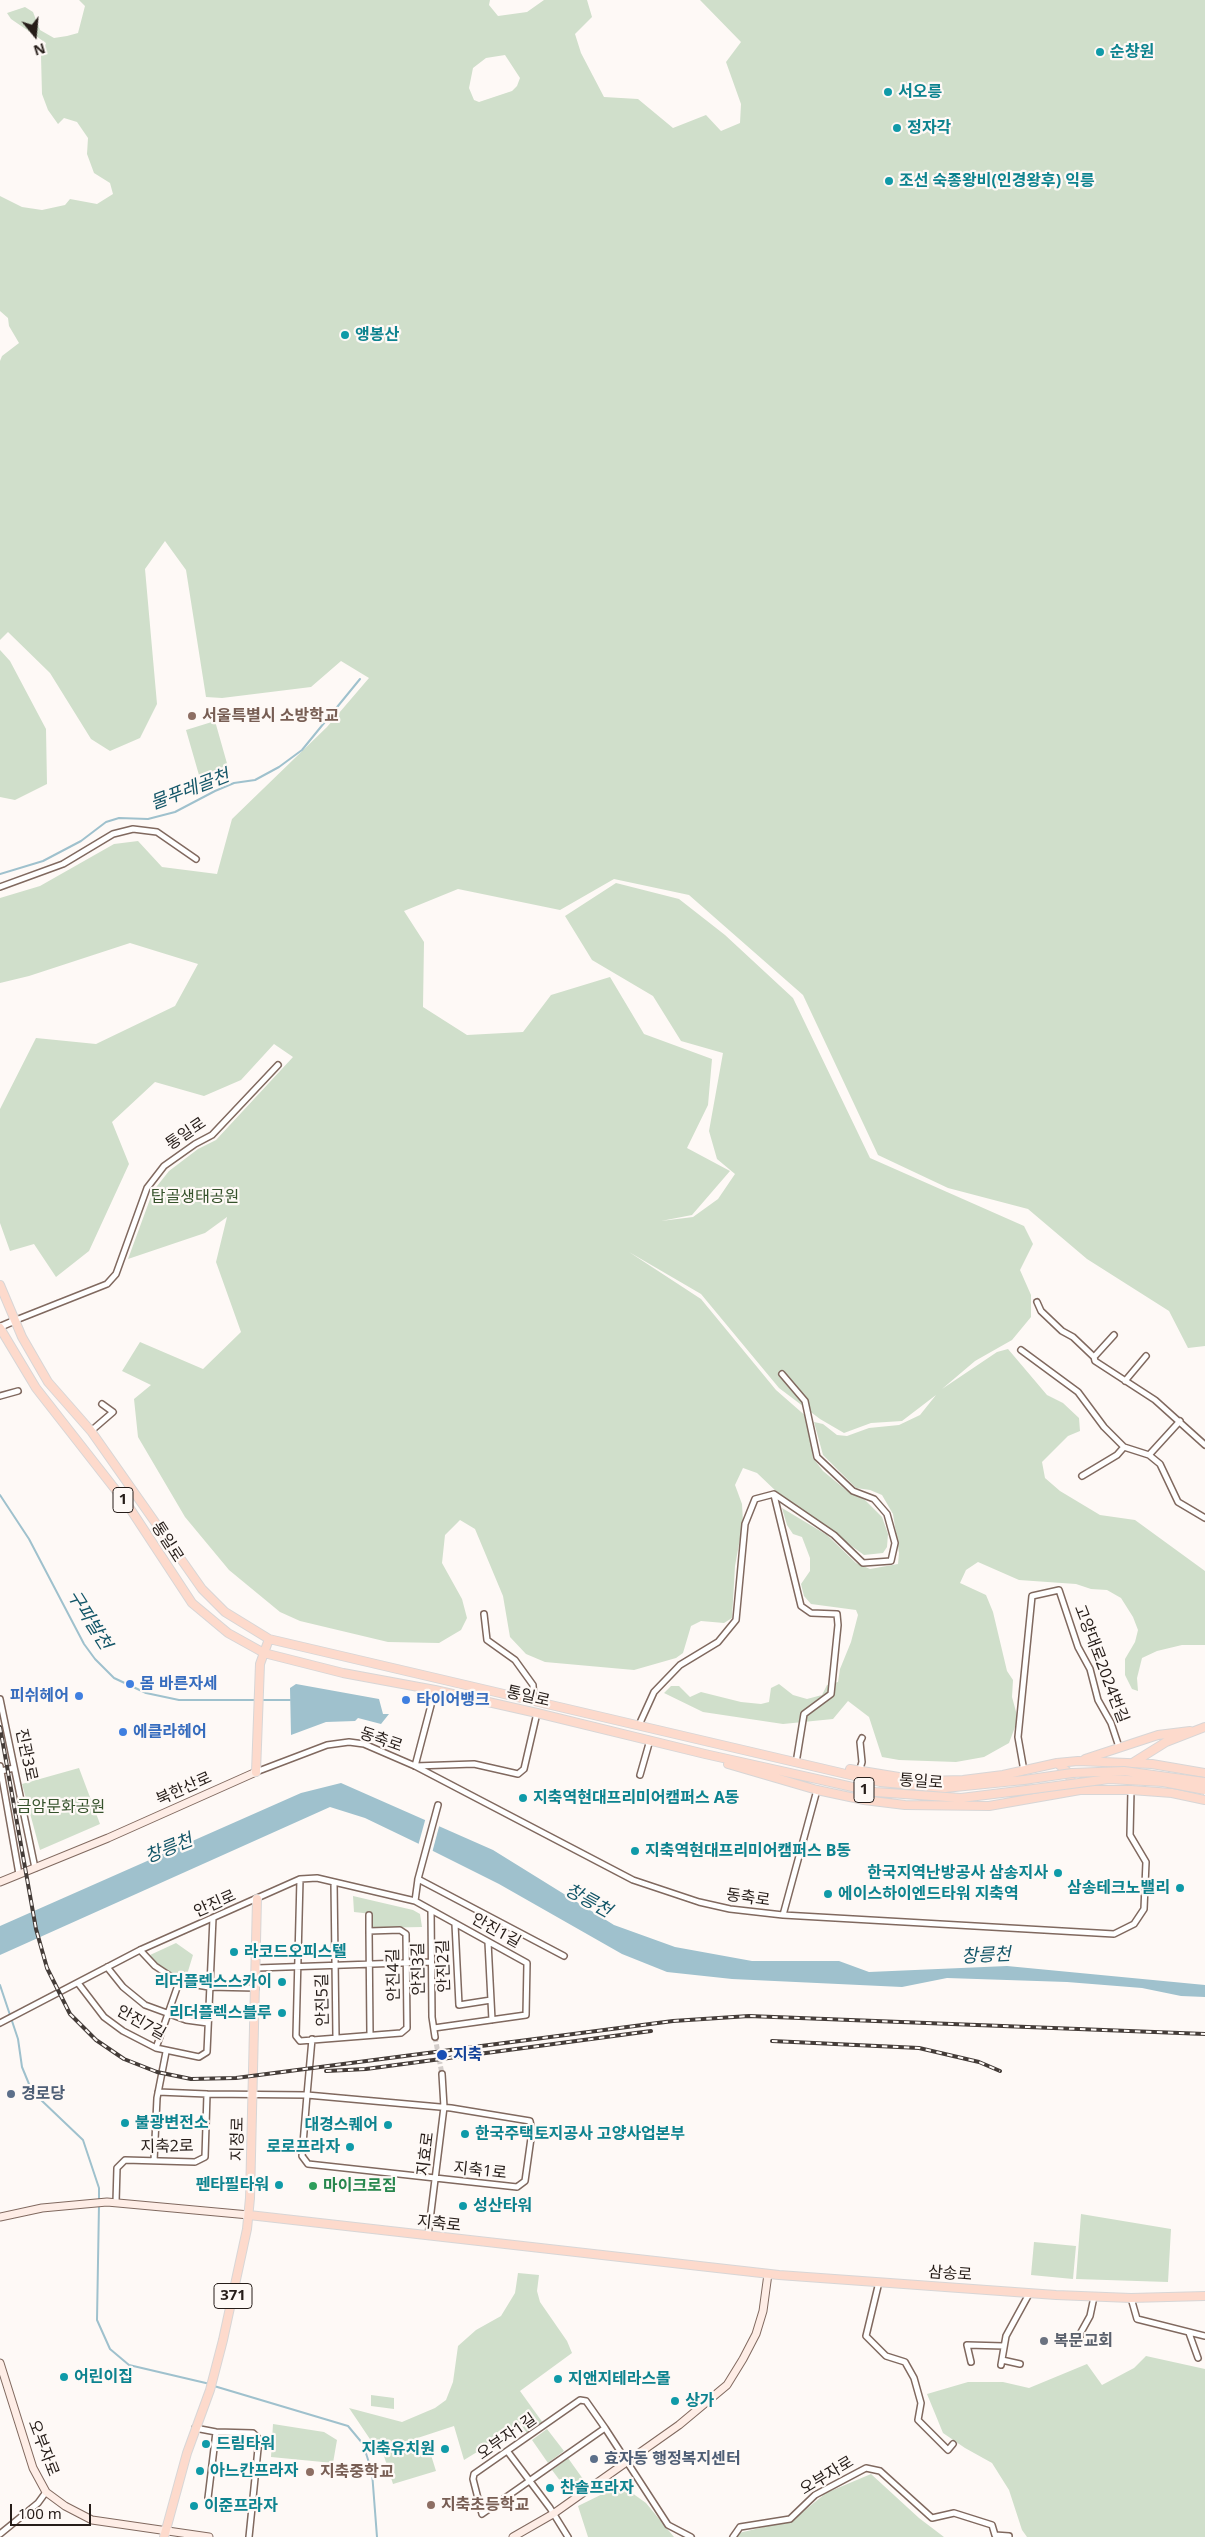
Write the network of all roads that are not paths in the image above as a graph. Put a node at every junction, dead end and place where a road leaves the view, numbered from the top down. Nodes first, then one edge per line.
1 (196, 859) dead end
2 (0, 886) edge
3 (278, 1065) dead end
4 (0, 1285) edge
5 (1037, 1302) dead end
6 (16, 1320) junction
7 (0, 1327) edge
8 (1114, 1335) dead end
9 (1021, 1350) dead end
10 (1146, 1356) dead end
11 (1094, 1357) junction
12 (782, 1374) dead end
13 (1125, 1380) junction
14 (18, 1391) dead end
15 (0, 1396) edge
16 (102, 1404) dead end
17 (1180, 1421) junction
18 (91, 1432) junction
19 (1204, 1443) edge
20 (1124, 1447) junction
21 (1149, 1455) junction
22 (1082, 1476) dead end
23 (774, 1494) junction
24 (1205, 1518) edge
25 (484, 1614) dead end
26 (269, 1639) junction
27 (264, 1653) junction
28 (435, 1690) junction
29 (0, 1699) edge
30 (534, 1702) junction
31 (1, 1707) edge
32 (537, 1713) junction
33 (639, 1725) junction
34 (1205, 1727) edge
35 (1190, 1731) junction
36 (862, 1738) dead end
37 (650, 1740) junction
38 (710, 1742) junction
39 (1119, 1747) junction
40 (705, 1754) junction
41 (797, 1757) junction
42 (1078, 1762) junction
43 (1134, 1762) junction
44 (1057, 1763) junction
45 (415, 1766) junction
46 (0, 1768) edge
47 (14, 1768) junction
48 (1024, 1771) junction
49 (256, 1772) junction
50 (859, 1772) junction
51 (1205, 1772) edge
52 (640, 1775) dead end
53 (1205, 1782) edge
54 (817, 1790) junction
55 (1131, 1790) junction
56 (1205, 1790) edge
57 (1065, 1793) junction
58 (1205, 1800) edge
59 (437, 1808) dead end
60 (34, 1868) junction
61 (19, 1874) junction
62 (418, 1878) junction
63 (300, 1879) junction
64 (0, 1882) edge
65 (334, 1882) junction
66 (256, 1899) junction
67 (415, 1901) junction
68 (430, 1910) junction
69 (369, 1915) dead end
70 (783, 1915) junction
71 (213, 1918) junction
72 (455, 1924) junction
73 (369, 1931) junction
74 (488, 1942) junction
75 (140, 1950) junction
76 (564, 1956) dead end
77 (431, 1962) junction
78 (406, 1963) junction
79 (370, 1964) junction
80 (335, 1966) junction
81 (108, 1967) junction
82 (298, 1967) junction
83 (256, 1968) junction
84 (179, 1982) junction
85 (78, 1983) junction
86 (209, 1987) junction
87 (256, 1988) junction
88 (491, 2000) junction
89 (167, 2014) junction
90 (492, 2020) junction
91 (2, 2022) edge
92 (208, 2023) junction
93 (434, 2028) junction
94 (370, 2034) junction
95 (336, 2037) junction
96 (435, 2037) tunnel mouth
97 (312, 2040) junction
98 (156, 2048) junction
99 (166, 2052) junction
100 (442, 2074) tunnel mouth
101 (158, 2092) junction
102 (207, 2094) junction
103 (252, 2095) junction
104 (307, 2095) junction
105 (444, 2107) junction
106 (154, 2161) junction
107 (436, 2178) junction
108 (116, 2202) junction
109 (249, 2215) junction
110 (0, 2217) edge
111 (428, 2237) junction
112 (768, 2274) junction
113 (879, 2282) junction
114 (1029, 2294) junction
115 (1094, 2296) junction
116 (1205, 2296) edge
117 (1131, 2298) junction
118 (1189, 2333) junction
119 (1205, 2336) edge
120 (1080, 2342) dead end
121 (1004, 2346) junction
122 (1198, 2358) dead end
123 (971, 2362) dead end
124 (0, 2363) edge
125 (1020, 2364) dead end
126 (195, 2428) junction
127 (605, 2428) junction
128 (216, 2432) junction
129 (953, 2444) dead end
130 (508, 2452) junction
131 (626, 2462) junction
132 (530, 2480) junction
133 (46, 2492) junction
134 (251, 2508) junction
135 (554, 2514) junction
136 (165, 2533) edge
137 (0, 2534) edge
138 (1009, 2536) dead end
139 (209, 2537) edge
140 (248, 2537) edge
141 (513, 2537) edge
142 (568, 2537) edge
143 (691, 2537) edge
144 (733, 2537) edge

1 - 2 street
3 - 6 street, 통일로
4 - 6 main road, 통일로 / 1
5 - 11 street
6 - 7 street
6 - 18 main road, 통일로 / 1
7 - 27 main road, 통일로 / 1
8 - 11 street
9 - 20 street
10 - 13 street
11 - 13 street
12 - 23 street
13 - 17 street
14 - 15 street
16 - 18 street
17 - 19 street
17 - 21 street
18 - 26 main road, 통일로 / 1
20 - 21 street
20 - 22 street
21 - 24 street
23 - 33 street
23 - 41 street
25 - 30 street
26 - 27 main road
26 - 30 main road, 통일로 / 1
27 - 28 main road, 통일로 / 1
27 - 49 main road
28 - 32 main road, 통일로 / 1
28 - 45 street
29 - 31 street, 진관3로
30 - 33 main road, 통일로 / 1
31 - 47 street, 진관3로
32 - 37 main road, 통일로 / 1
32 - 45 street
33 - 38 main road, 통일로 / 1
34 - 35 main road
35 - 39 main road
35 - 43 main road
36 - 50 street
37 - 40 main road, 통일로 / 1
37 - 52 street
38 - 41 main road
38 - 53 main road, 통일로 / 1, bridge
39 - 42 main road
39 - 48 street, 고양대로2024번길
40 - 54 main road
40 - 56 main road, 통일로 / 1, bridge
41 - 50 main road
42 - 43 main road
42 - 44 main road
43 - 51 main road
43 - 55 main road
44 - 48 main road
44 - 57 main road
45 - 49 street, 동축로
45 - 70 street, 동축로
46 - 47 street
46 - 61 street, 진관3로
47 - 60 street, 진관3로
48 - 50 main road
49 - 60 main road, 북한산로
54 - 57 main road
54 - 70 street
55 - 57 main road
55 - 58 main road
55 - 70 street, 동축로
59 - 62 street
60 - 61 main road, 북한산로
61 - 64 main road, 북한산로
62 - 67 street
62 - 76 street
63 - 65 street, 안진로
63 - 66 street, 안진로
63 - 82 street, 안진5길
65 - 67 street, 안진로
65 - 80 street, 안진5길
66 - 71 street, 안진로
66 - 83 main road, 지정로
67 - 68 street, 안진로
68 - 72 street, 안진1길
68 - 77 street, 안진3길
69 - 73 street
71 - 75 street, 안진로
71 - 86 street
72 - 74 street, 안진1길
72 - 88 street, 안진2길
73 - 78 street, 안진4길
73 - 79 street, 안진4길
74 - 88 street
74 - 90 street, 안진1길
75 - 81 street, 안진로
75 - 84 street
77 - 78 street
77 - 93 street, 안진3길
78 - 79 street
78 - 94 street, 안진4길
79 - 80 street
79 - 94 street, 안진4길
80 - 82 street
80 - 95 street, 안진5길
81 - 85 street, 안진로
81 - 89 street
82 - 83 street
82 - 97 street, 안진5길
83 - 87 main road, 지정로
84 - 86 street
84 - 89 street
85 - 91 street, 안진로
85 - 98 street, 안진7길
86 - 87 street
86 - 92 street
87 - 103 main road, 지정로
88 - 90 street
89 - 92 street
89 - 98 street
90 - 93 street, 안진1길
92 - 99 street, 안진7길
93 - 96 street
94 - 95 street
95 - 97 street, 안진5길
97 - 104 street
98 - 99 street, 안진7길
99 - 101 street
100 - 105 street, 지효로
101 - 102 street
101 - 106 street
102 - 103 street
102 - 106 street, 지축2로
103 - 104 street, 지축1로
103 - 109 main road, 지정로
104 - 105 street, 지축1로
104 - 107 street, 지축1로
105 - 107 street, 지효로
105 - 107 street, 지축1로
106 - 108 street, 지축2로
107 - 111 street, 지효로
108 - 109 main road, 지축로
108 - 110 main road, 지축로
109 - 111 main road, 지축로
109 - 126 main road, 지정로 / 371
111 - 112 main road, 지축로
112 - 113 main road, 삼송로
112 - 131 main road
113 - 114 main road, 삼송로
113 - 129 street
114 - 115 main road, 삼송로
114 - 121 street
115 - 117 main road, 삼송로
115 - 120 street
116 - 117 main road, 삼송로
117 - 118 street
118 - 119 street
118 - 122 street
121 - 123 street
121 - 125 street
124 - 133 main road, 오부자로
126 - 128 street
126 - 136 main road, 371
127 - 130 street, 오부자1길
127 - 131 street, 오부자1길
127 - 132 street, 오부자1길
128 - 134 street
128 - 134 street
130 - 132 street
130 - 132 street, 오부자1길
131 - 135 main road
131 - 143 street
132 - 135 street
133 - 136 main road, 오부자로
133 - 137 street
134 - 140 street
135 - 141 main road
135 - 142 street
136 - 139 main road, 오부자로
138 - 144 street, 오부자로

